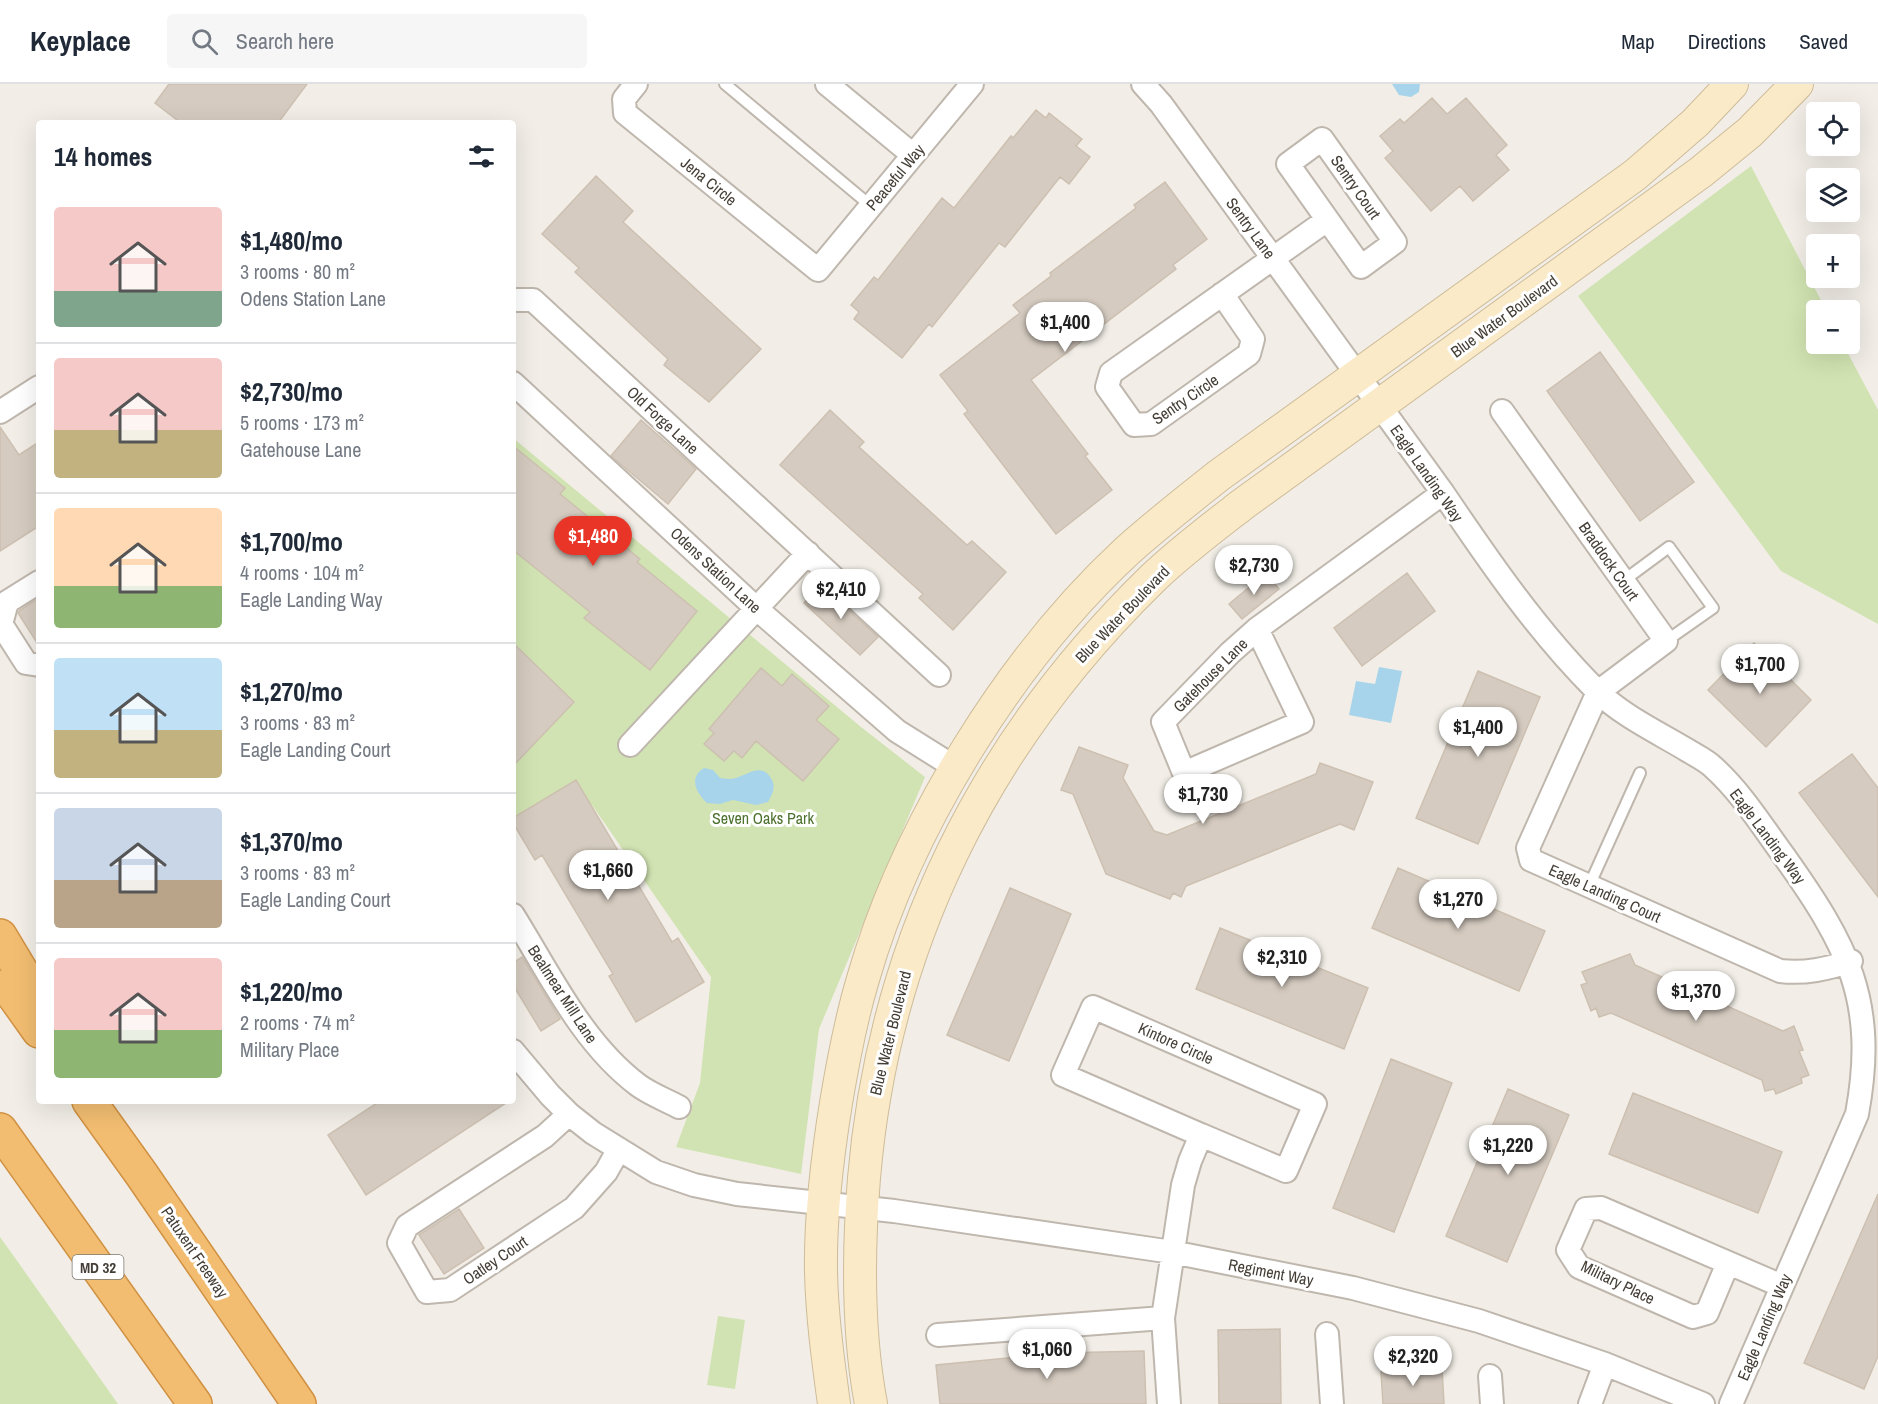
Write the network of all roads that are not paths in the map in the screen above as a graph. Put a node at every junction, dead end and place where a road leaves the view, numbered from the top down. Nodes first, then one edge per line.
1 (636, 84) edge
2 (725, 84) edge
3 (827, 84) edge
4 (972, 84) edge
5 (1143, 84) edge
6 (1732, 84) edge
7 (1797, 84) edge
8 (913, 155) junction
9 (871, 206) junction
10 (1327, 219) junction
11 (1272, 258) junction
12 (818, 270) joint
13 (1222, 294) junction
14 (516, 300) edge
15 (1357, 375) junction
16 (516, 386) edge
17 (36, 389) edge
18 (1379, 405) junction
19 (1502, 411) dead end
20 (0, 412) edge
21 (1443, 493) junction
22 (808, 553) junction
23 (1623, 580) junction
24 (36, 584) edge
25 (757, 609) junction
26 (1257, 629) junction
27 (1666, 641) junction
28 (36, 665) edge
29 (939, 675) dead end
30 (1598, 692) junction
31 (630, 745) dead end
32 (956, 768) junction
33 (1640, 772) dead end
34 (1589, 886) junction
35 (516, 920) edge
36 (0, 936) edge
37 (1851, 961) junction
38 (0, 977) edge
39 (36, 995) edge
40 (36, 1027) edge
41 (516, 1054) edge
42 (91, 1104) edge
43 (101, 1104) edge
44 (680, 1107) dead end
45 (569, 1114) junction
46 (0, 1130) edge
47 (1201, 1135) junction
48 (619, 1149) junction
49 (142, 1175) junction
50 (823, 1203) junction
51 (862, 1208) junction
52 (1172, 1252) junction
53 (1728, 1263) junction
54 (1782, 1286) junction
55 (1162, 1318) junction
56 (1327, 1334) dead end
57 (938, 1335) dead end
58 (1605, 1364) junction
59 (1490, 1377) dead end
60 (195, 1404) edge
61 (299, 1404) edge
62 (834, 1404) edge
63 (871, 1404) edge
64 (1169, 1404) edge
65 (1332, 1404) edge
66 (1492, 1404) edge
67 (1590, 1404) edge
68 (1703, 1404) edge
69 (1731, 1404) edge

1 - 12 street, Jena Circle
2 - 9 lane
3 - 8 street
4 - 8 street, Peaceful Way
5 - 11 street, Sentry Lane
6 - 15 street
7 - 18 street, Blue Water Boulevard
8 - 9 street, Peaceful Way
9 - 12 street, Peaceful Way
10 - 10 street, Sentry Court
10 - 11 street
11 - 13 street, Sentry Circle
11 - 15 street, Sentry Lane
13 - 13 street, Sentry Circle
14 - 22 street, Old Forge Lane
15 - 18 street, Eagle Landing Way
15 - 32 street
16 - 25 street, Odens Station Lane
17 - 20 street
18 - 21 street, Eagle Landing Way
18 - 51 street, Blue Water Boulevard
19 - 23 street, Braddock Court
21 - 26 street, Gatehouse Lane
21 - 30 street, Eagle Landing Way
22 - 25 street
22 - 29 street, Old Forge Lane
23 - 27 street, Braddock Court
23 - 27 lane
24 - 28 street
25 - 31 street
25 - 32 street, Odens Station Lane
26 - 26 street, Gatehouse Lane
27 - 30 street
30 - 34 street, Eagle Landing Court
30 - 37 street, Eagle Landing Way
32 - 50 street
33 - 34 lane
34 - 37 street, Eagle Landing Court
35 - 44 street, Bealmear Mill Lane
36 - 39 highway
37 - 54 street, Eagle Landing Way
38 - 40 highway
41 - 45 street, Regiment Way
42 - 49 highway, Patuxent Freeway
43 - 49 highway
45 - 48 street, Regiment Way
45 - 48 street, Oatley Court
46 - 60 highway, MD 32
47 - 47 street, Kintore Circle
47 - 52 street
48 - 50 street, Regiment Way
49 - 61 highway, Patuxent Freeway
50 - 51 street, Regiment Way
50 - 62 street
51 - 52 street, Regiment Way
51 - 63 street, Blue Water Boulevard
52 - 55 street
52 - 58 street, Regiment Way
53 - 53 street, Military Place
53 - 54 street, Military Place
54 - 69 street, Eagle Landing Way
55 - 57 street
55 - 64 street
56 - 65 street
58 - 67 street
58 - 68 street, Regiment Way
59 - 66 street

